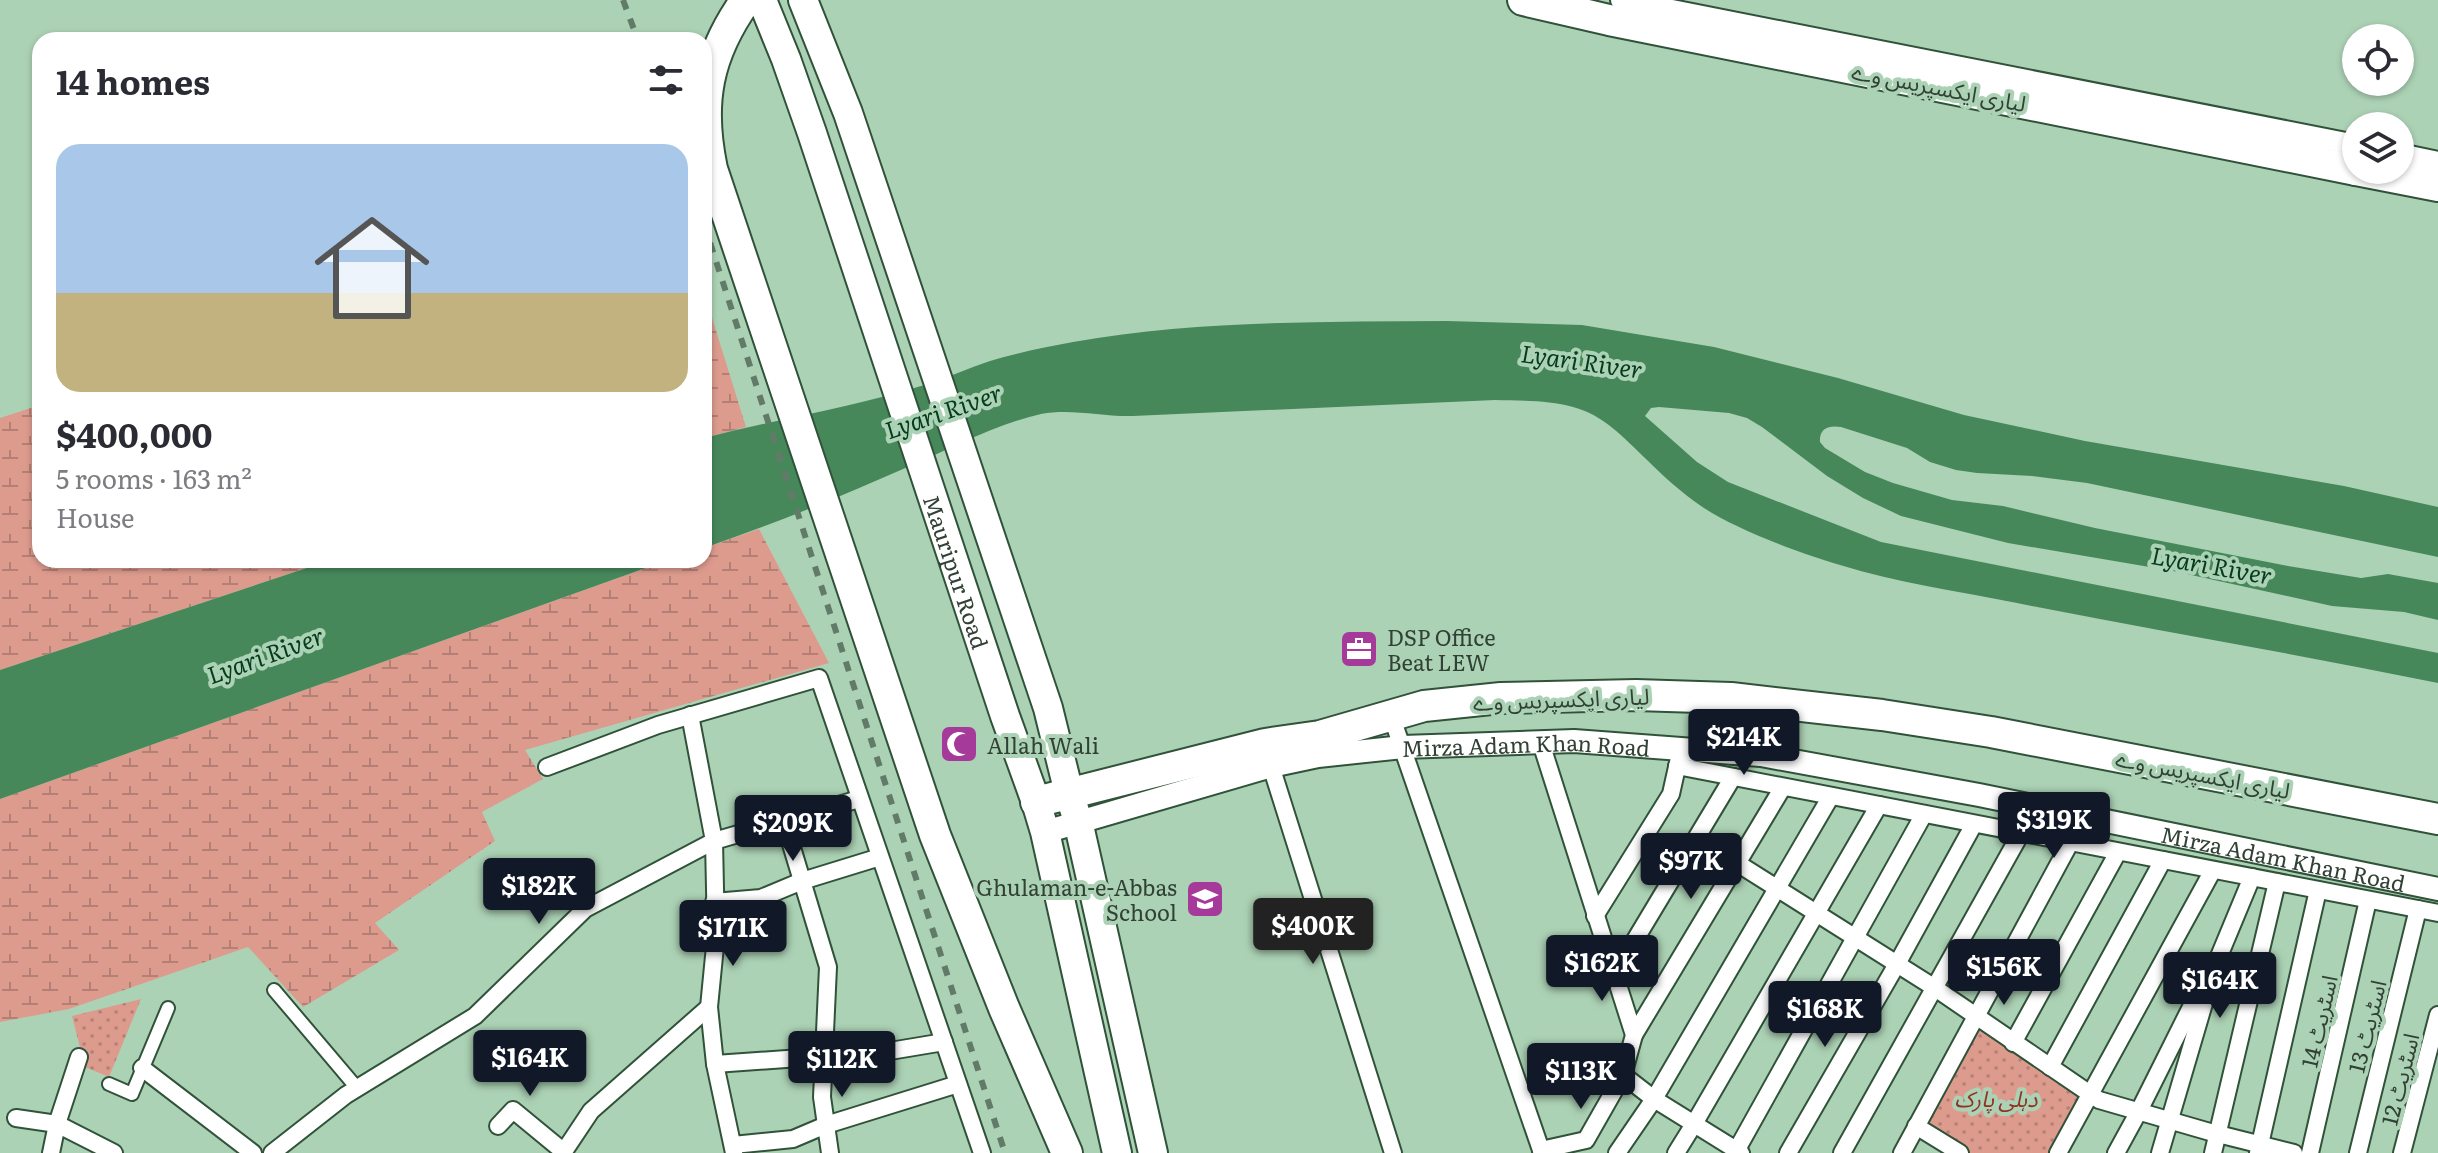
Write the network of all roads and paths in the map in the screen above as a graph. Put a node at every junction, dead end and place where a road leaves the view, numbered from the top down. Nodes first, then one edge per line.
1 (746, 0) edge
2 (762, 0) edge
3 (803, 0) edge
4 (1523, 0) edge
5 (1621, 0) edge
6 (712, 66) edge
7 (2342, 142) edge
8 (2414, 157) edge
9 (2438, 162) edge
10 (2342, 167) edge
11 (712, 169) edge
12 (2414, 181) edge
13 (2438, 186) edge
14 (690, 715) junction
15 (1391, 715) junction
16 (1541, 743) junction
17 (1403, 747) junction
18 (1679, 758) junction
19 (1271, 766) junction
20 (547, 767) dead end
21 (1733, 777) junction
22 (1783, 787) junction
23 (1831, 796) junction
24 (859, 799) junction
25 (1036, 802) junction
26 (1879, 805) junction
27 (1073, 807) junction
28 (1924, 814) junction
29 (2438, 819) edge
30 (784, 821) junction
31 (1974, 824) junction
32 (1045, 832) junction
33 (2021, 833) junction
34 (714, 841) junction
35 (2070, 843) junction
36 (2118, 852) junction
37 (880, 857) junction
38 (2163, 860) junction
39 (1737, 863) junction
40 (2213, 870) junction
41 (2252, 877) junction
42 (802, 881) junction
43 (2277, 882) junction
44 (1778, 888) junction
45 (2438, 889) edge
46 (2318, 890) junction
47 (2368, 900) junction
48 (714, 902) junction
49 (2418, 909) junction
50 (1816, 913) junction
51 (2438, 913) edge
52 (1595, 916) junction
53 (1855, 938) junction
54 (1897, 964) junction
55 (1614, 975) junction
56 (1935, 988) junction
57 (274, 990) dead end
58 (2203, 1005) junction
59 (709, 1007) junction
60 (168, 1008) dead end
61 (2438, 1015) edge
62 (1975, 1017) junction
63 (1634, 1035) junction
64 (944, 1042) junction
65 (2013, 1043) junction
66 (824, 1056) junction
67 (79, 1057) dead end
68 (715, 1064) junction
69 (2050, 1067) junction
70 (142, 1068) junction
71 (1623, 1075) junction
72 (109, 1084) dead end
73 (958, 1084) junction
74 (357, 1088) junction
75 (2089, 1093) junction
76 (1654, 1099) junction
77 (2139, 1111) junction
78 (16, 1118) dead end
79 (2169, 1120) junction
80 (57, 1124) junction
81 (1694, 1124) junction
82 (826, 1125) junction
83 (498, 1126) dead end
84 (1916, 1126) junction
85 (2218, 1134) junction
86 (734, 1149) edge
87 (2260, 1149) edge
88 (1541, 1151) edge
89 (564, 1152) edge
90 (1737, 1152) edge
91 (1957, 1152) edge
92 (51, 1153) edge
93 (114, 1153) edge
94 (253, 1153) edge
95 (272, 1153) edge
96 (830, 1153) edge
97 (982, 1153) edge
98 (1067, 1153) edge
99 (1117, 1153) edge
100 (1153, 1153) edge
101 (1393, 1153) edge
102 (1617, 1153) edge
103 (1676, 1153) edge
104 (1788, 1153) edge
105 (1842, 1153) edge
106 (1902, 1153) edge
107 (2058, 1153) edge
108 (2116, 1153) edge
109 (2160, 1153) edge
110 (2213, 1153) edge
111 (2294, 1153) edge
112 (2310, 1153) edge
113 (2358, 1153) edge
114 (2402, 1153) edge

1 - 6 highway
2 - 25 highway, Mauripur Road
3 - 27 highway, Mauripur Road
4 - 10 highway, لیاری ایکسپریس وے
5 - 7 street
8 - 9 street
11 - 98 highway
12 - 13 highway, لیاری ایکسپریس وے
14 - 20 street
14 - 24 street
14 - 34 street
15 - 17 street
15 - 27 highway, لیاری ایکسپریس وے
15 - 29 highway, لیاری ایکسپریس وے
16 - 17 main road, Mirza Adam Khan Road
16 - 18 main road, Mirza Adam Khan Road
16 - 52 street
17 - 19 main road, Mirza Adam Khan Road
17 - 88 street
18 - 21 street
18 - 45 main road, Mirza Adam Khan Road
18 - 52 street
19 - 27 main road, Mirza Adam Khan Road
19 - 101 street
21 - 22 street
21 - 55 street
22 - 23 street
22 - 39 street
23 - 26 street
23 - 44 street
24 - 30 street
24 - 37 street
25 - 27 highway, لیاری ایکسپریس وے
25 - 32 highway, Mauripur Road
26 - 28 street
26 - 50 street
27 - 32 main road, Mirza Adam Khan Road
27 - 100 highway, Mauripur Road
28 - 31 street
28 - 53 street
30 - 34 street
30 - 42 street
31 - 33 street
31 - 54 street
32 - 99 highway, Mauripur Road
33 - 35 street
33 - 56 street
34 - 48 street
34 - 74 street
35 - 36 street
35 - 62 street
36 - 38 street
36 - 65 street
37 - 42 street
37 - 64 street
38 - 40 street
38 - 69 street
39 - 44 street
39 - 63 street
40 - 41 street
40 - 75 street
41 - 43 street
41 - 58 street
42 - 48 street
42 - 66 street
43 - 46 street
43 - 85 street
44 - 50 street
44 - 76 street
46 - 47 street
46 - 87 street
47 - 49 street
47 - 112 street, اسٹریٹ 14
48 - 59 street
49 - 51 street
49 - 113 street, اسٹریٹ 13
50 - 53 street
50 - 81 street
52 - 55 street
53 - 54 street
53 - 90 street
54 - 56 street
54 - 104 street
55 - 63 street
56 - 62 street
56 - 105 street
57 - 74 street
58 - 77 street
58 - 79 street
59 - 68 street
59 - 89 street
60 - 70 street
61 - 114 street, اسٹریٹ 12
62 - 65 street
62 - 84 street
63 - 71 street
64 - 66 street
64 - 73 street
65 - 69 street
66 - 68 street
66 - 82 street
67 - 80 street
68 - 86 street
69 - 75 street
70 - 72 street
70 - 94 street
71 - 76 street
71 - 88 street
73 - 82 street
73 - 97 street
74 - 95 street
75 - 77 street
75 - 107 street
76 - 81 street
76 - 102 street
77 - 79 street
77 - 108 street
78 - 80 street
79 - 85 street
79 - 109 street
80 - 92 street
80 - 93 street
81 - 90 street
81 - 103 street
82 - 86 street
82 - 96 street
83 - 89 street
84 - 91 street
84 - 106 street
85 - 87 street
85 - 110 street
87 - 111 street

